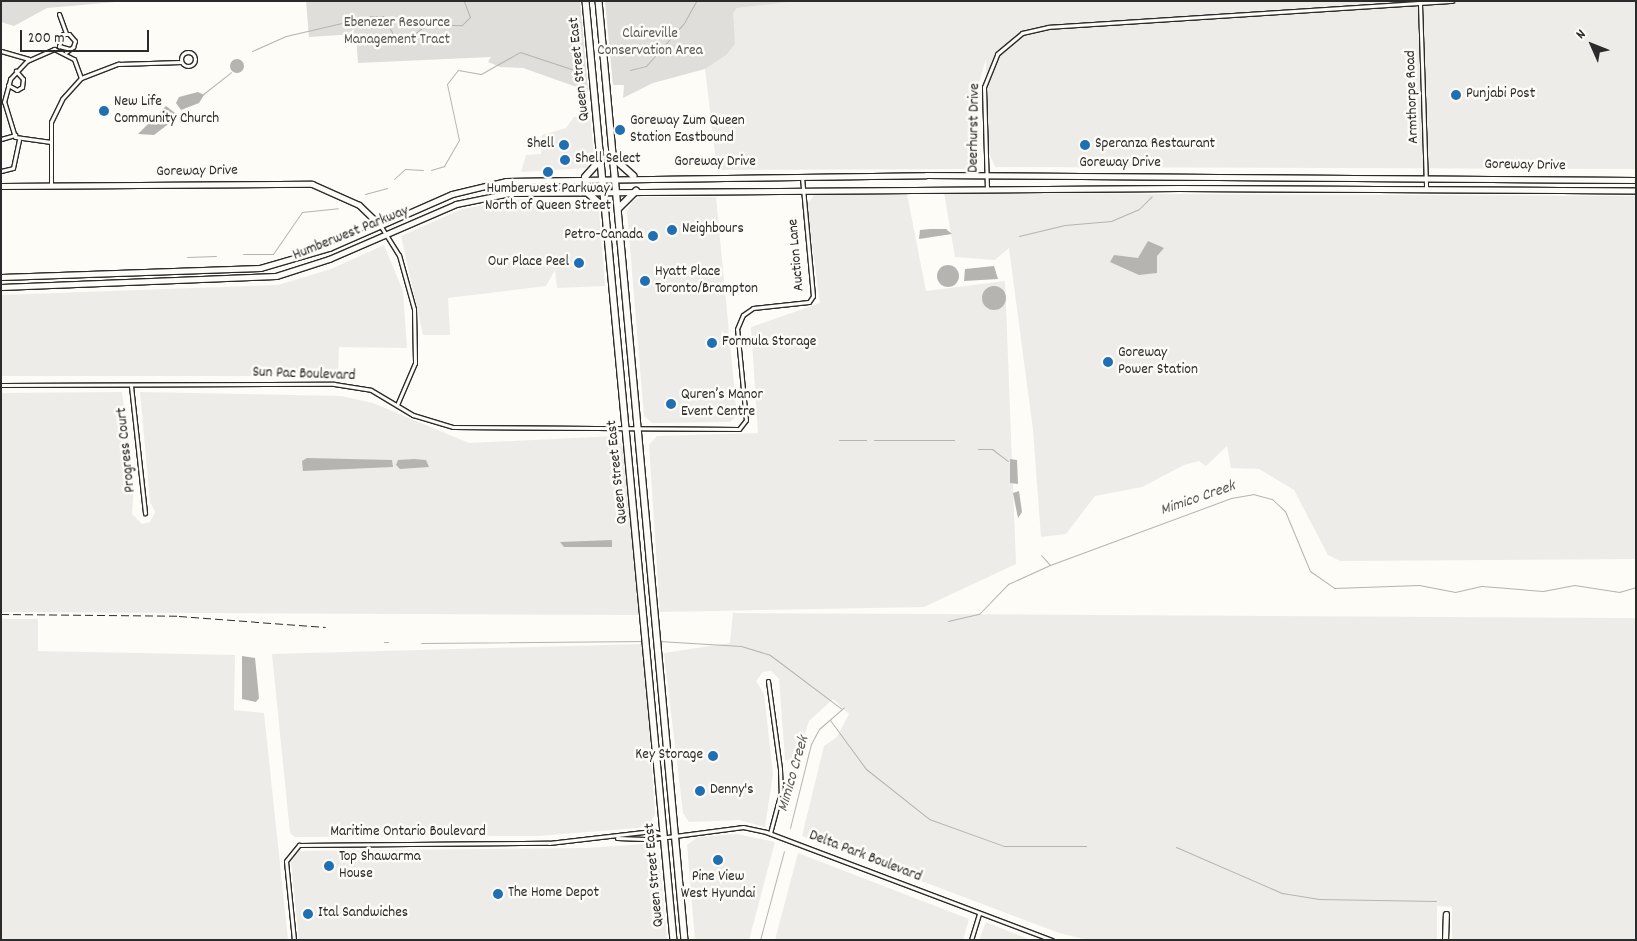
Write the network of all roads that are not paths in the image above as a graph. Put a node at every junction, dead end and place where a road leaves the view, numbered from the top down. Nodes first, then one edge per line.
1 (586, 1) edge
2 (599, 1) edge
3 (1452, 1) edge
4 (1420, 4) junction
5 (59, 14) dead end
6 (66, 33) junction
7 (60, 48) junction
8 (70, 49) junction
9 (1, 51) edge
10 (66, 52) junction
11 (29, 60) junction
12 (181, 62) junction
13 (16, 71) junction
14 (81, 78) junction
15 (8, 84) junction
16 (3, 105) edge
17 (15, 135) junction
18 (1, 139) edge
19 (19, 140) junction
20 (51, 142) junction
21 (602, 158) junction
22 (614, 158) junction
23 (1, 171) edge
24 (802, 175) junction
25 (604, 176) junction
26 (615, 176) junction
27 (634, 176) junction
28 (985, 176) junction
29 (585, 177) junction
30 (1426, 178) junction
31 (1636, 180) edge
32 (51, 185) junction
33 (1, 186) edge
34 (987, 188) junction
35 (802, 189) junction
36 (1426, 189) junction
37 (1636, 190) edge
38 (586, 191) junction
39 (605, 191) junction
40 (617, 191) junction
41 (636, 191) junction
42 (619, 208) junction
43 (606, 209) junction
44 (380, 225) junction
45 (387, 233) junction
46 (1, 277) edge
47 (1, 287) edge
48 (1, 385) edge
49 (131, 386) junction
50 (397, 405) junction
51 (626, 429) junction
52 (637, 430) junction
53 (145, 513) dead end
54 (768, 681) dead end
55 (770, 833) junction
56 (664, 834) junction
57 (675, 834) junction
58 (617, 838) junction
59 (671, 906) junction
60 (979, 913) junction
61 (1446, 914) dead end
62 (684, 926) junction
63 (294, 940) edge
64 (674, 940) edge
65 (685, 940) edge
66 (971, 940) edge
67 (1052, 940) edge
68 (1445, 940) edge

1 - 21 main road, Queen Street East
2 - 22 main road, Queen Street East
3 - 4 street, Deerhurst Drive
4 - 28 street, Deerhurst Drive
4 - 30 street, Armthorpe Road
5 - 6 street
6 - 7 street
6 - 8 street
7 - 8 street
7 - 10 street
7 - 11 street
8 - 10 street
9 - 11 street
10 - 14 street
11 - 13 street
12 - 12 street
12 - 14 street
13 - 15 street
13 - 15 street
14 - 20 street
15 - 16 street
16 - 17 street
17 - 18 street
17 - 19 street
19 - 20 street
19 - 23 street
20 - 32 street
21 - 25 main road, Queen Street East
21 - 29 main road
22 - 26 main road, Queen Street East
22 - 27 main road
24 - 27 main road, Goreway Drive
24 - 28 main road, Goreway Drive
24 - 35 street, Auction Lane
25 - 26 main road, Goreway Drive
25 - 29 main road, Humberwest Parkway
25 - 39 main road, Queen Street East
26 - 27 main road, Goreway Drive
26 - 40 main road, Queen Street East
28 - 30 main road, Goreway Drive
28 - 34 street, Deerhurst Drive
29 - 44 main road, Humberwest Parkway
30 - 31 main road, Goreway Drive
30 - 36 street, Armthorpe Road
32 - 33 main road, Goreway Drive
32 - 44 main road, Goreway Drive
34 - 35 main road, Goreway Drive
34 - 36 main road, Goreway Drive
35 - 41 main road, Goreway Drive
35 - 52 street, Auction Lane
36 - 37 main road, Goreway Drive
38 - 39 main road, Humberwest Parkway
38 - 43 main road
38 - 45 main road, Humberwest Parkway
39 - 40 main road, Humberwest Parkway
39 - 43 main road, Queen Street East
40 - 41 main road, Goreway Drive
40 - 42 main road, Queen Street East
41 - 42 main road
42 - 52 main road, Queen Street East
43 - 51 main road, Queen Street East
44 - 45 street
44 - 46 main road, Humberwest Parkway
45 - 47 main road, Humberwest Parkway
45 - 50 street
48 - 49 street, Sun Pac Boulevard
49 - 50 street, Sun Pac Boulevard
49 - 53 street, Progress Court
50 - 51 street, Sun Pac Boulevard
51 - 52 street, Auction Lane
51 - 56 main road, Queen Street East
52 - 57 main road, Queen Street East
54 - 55 street
55 - 57 street, Delta Park Boulevard
55 - 60 street, Delta Park Boulevard
56 - 57 street, Delta Park Boulevard
56 - 58 street, Maritime Ontario Boulevard
56 - 58 street, Maritime Ontario Boulevard
56 - 59 main road, Queen Street East
57 - 62 main road, Queen Street East
58 - 63 street, Maritime Ontario Boulevard
59 - 62 main road
59 - 64 main road, Queen Street East
60 - 66 street
60 - 67 street, Delta Park Boulevard
61 - 68 main road
62 - 65 main road, Queen Street East

